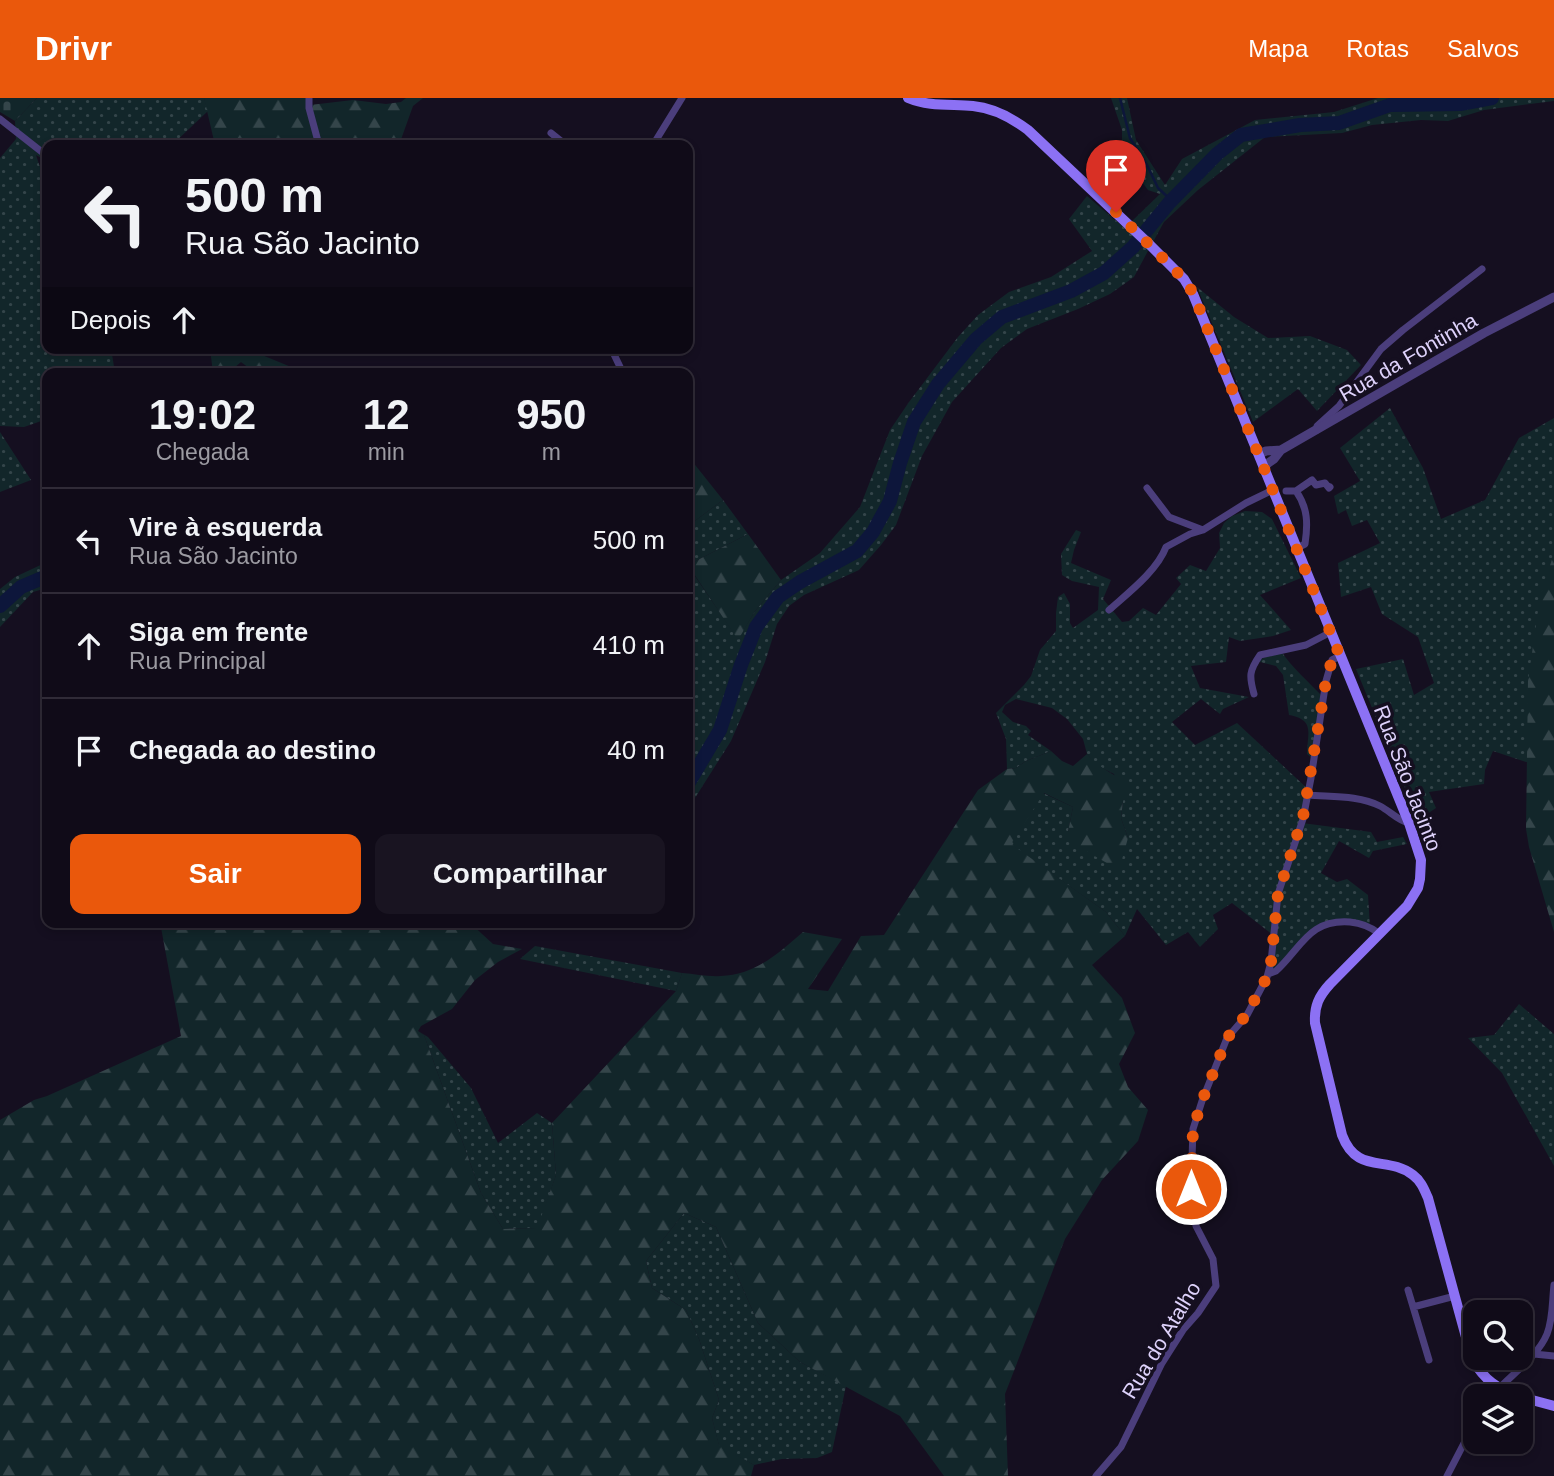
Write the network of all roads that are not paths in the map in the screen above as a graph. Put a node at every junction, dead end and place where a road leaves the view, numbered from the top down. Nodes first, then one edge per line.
1 (309, 98) edge
2 (682, 98) edge
3 (908, 98) edge
4 (0, 119) edge
5 (551, 133) dead end
6 (318, 140) edge
7 (560, 140) edge
8 (656, 140) edge
9 (42, 152) edge
10 (1482, 269) dead end
11 (1554, 297) edge
12 (1318, 430) junction
13 (1281, 450) junction
14 (1259, 454) junction
15 (1264, 466) junction
16 (1330, 487) dead end
17 (1147, 488) dead end
18 (1273, 490) junction
19 (1286, 491) dead end
20 (1296, 491) junction
21 (1203, 530) junction
22 (1297, 548) junction
23 (1109, 610) dead end
24 (1331, 632) junction
25 (1340, 656) junction
26 (1254, 694) dead end
27 (1308, 795) junction
28 (1409, 823) junction
29 (1380, 934) junction
30 (1268, 974) junction
31 (1554, 1285) edge
32 (1408, 1290) dead end
33 (1455, 1296) junction
34 (1413, 1307) junction
35 (1534, 1354) junction
36 (1554, 1356) edge
37 (1429, 1360) dead end
38 (1489, 1384) edge
39 (1503, 1384) edge
40 (1533, 1400) edge
41 (1554, 1406) edge
42 (1463, 1445) edge
43 (1096, 1476) edge
44 (1447, 1476) edge

1 - 6 street
2 - 8 street
3 - 14 main road, Rua São Jacinto
4 - 9 street
5 - 7 street
10 - 12 street
11 - 12 street, Rua da Fontinha
12 - 13 street, Rua da Fontinha
13 - 14 street, Rua da Fontinha
13 - 15 street, Rua da Fontinha
14 - 15 main road, Rua São Jacinto
15 - 18 main road, Rua São Jacinto
16 - 20 street
17 - 21 street
18 - 21 street
18 - 22 main road, Rua São Jacinto
19 - 20 street
20 - 22 street
21 - 23 street
22 - 24 main road, Rua São Jacinto
24 - 25 main road, Rua São Jacinto
24 - 26 street
25 - 27 street, Rua do Atalho
25 - 28 main road, Rua São Jacinto
27 - 28 street
27 - 30 street, Rua do Atalho
28 - 29 main road, Rua São Jacinto
29 - 30 street
29 - 33 main road, Rua São Jacinto
30 - 43 street, Rua do Atalho
31 - 35 street
32 - 34 street
33 - 34 street
33 - 38 main road, Rua São Jacinto
34 - 37 street
35 - 36 street
35 - 39 street
40 - 41 main road
42 - 44 street

